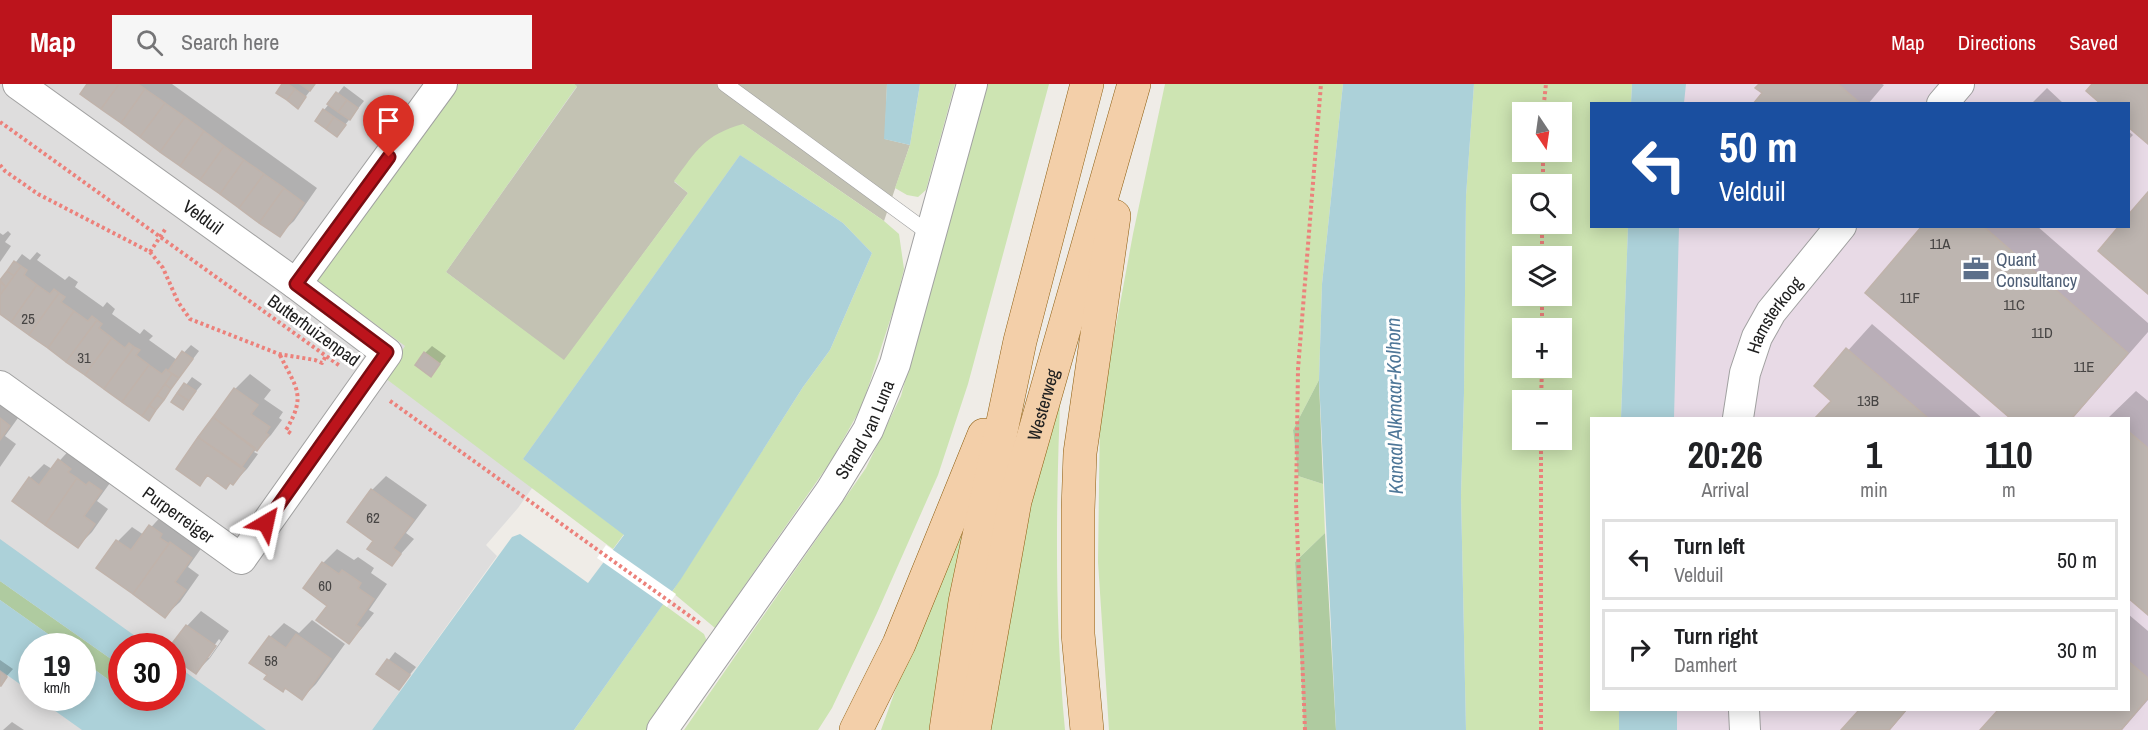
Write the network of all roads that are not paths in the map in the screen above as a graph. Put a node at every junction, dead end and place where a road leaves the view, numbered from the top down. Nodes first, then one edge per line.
1 (18, 84) edge
2 (442, 84) edge
3 (725, 84) edge
4 (972, 84) edge
5 (1087, 84) edge
6 (1959, 84) edge
7 (1132, 89) edge
8 (1944, 102) edge
9 (1839, 228) edge
10 (930, 234) junction
11 (296, 284) junction
12 (1020, 341) junction
13 (387, 352) joint
14 (0, 386) edge
15 (1738, 417) edge
16 (1744, 711) edge
17 (662, 730) edge
18 (856, 730) edge
19 (946, 730) edge
20 (974, 730) edge
21 (1087, 730) edge
22 (1745, 730) edge

1 - 11 street, Velduil
2 - 11 street
3 - 10 lane
4 - 10 street, Strand van Luna
5 - 12 main road, Westerweg
6 - 8 street
7 - 20 main road, Westerweg
7 - 21 main road
9 - 15 street, Hamsterkoog
10 - 17 street, Strand van Luna
11 - 13 street, Velduil
12 - 18 main road
12 - 19 main road, Westerweg
13 - 14 street, Purperreiger
16 - 22 street

